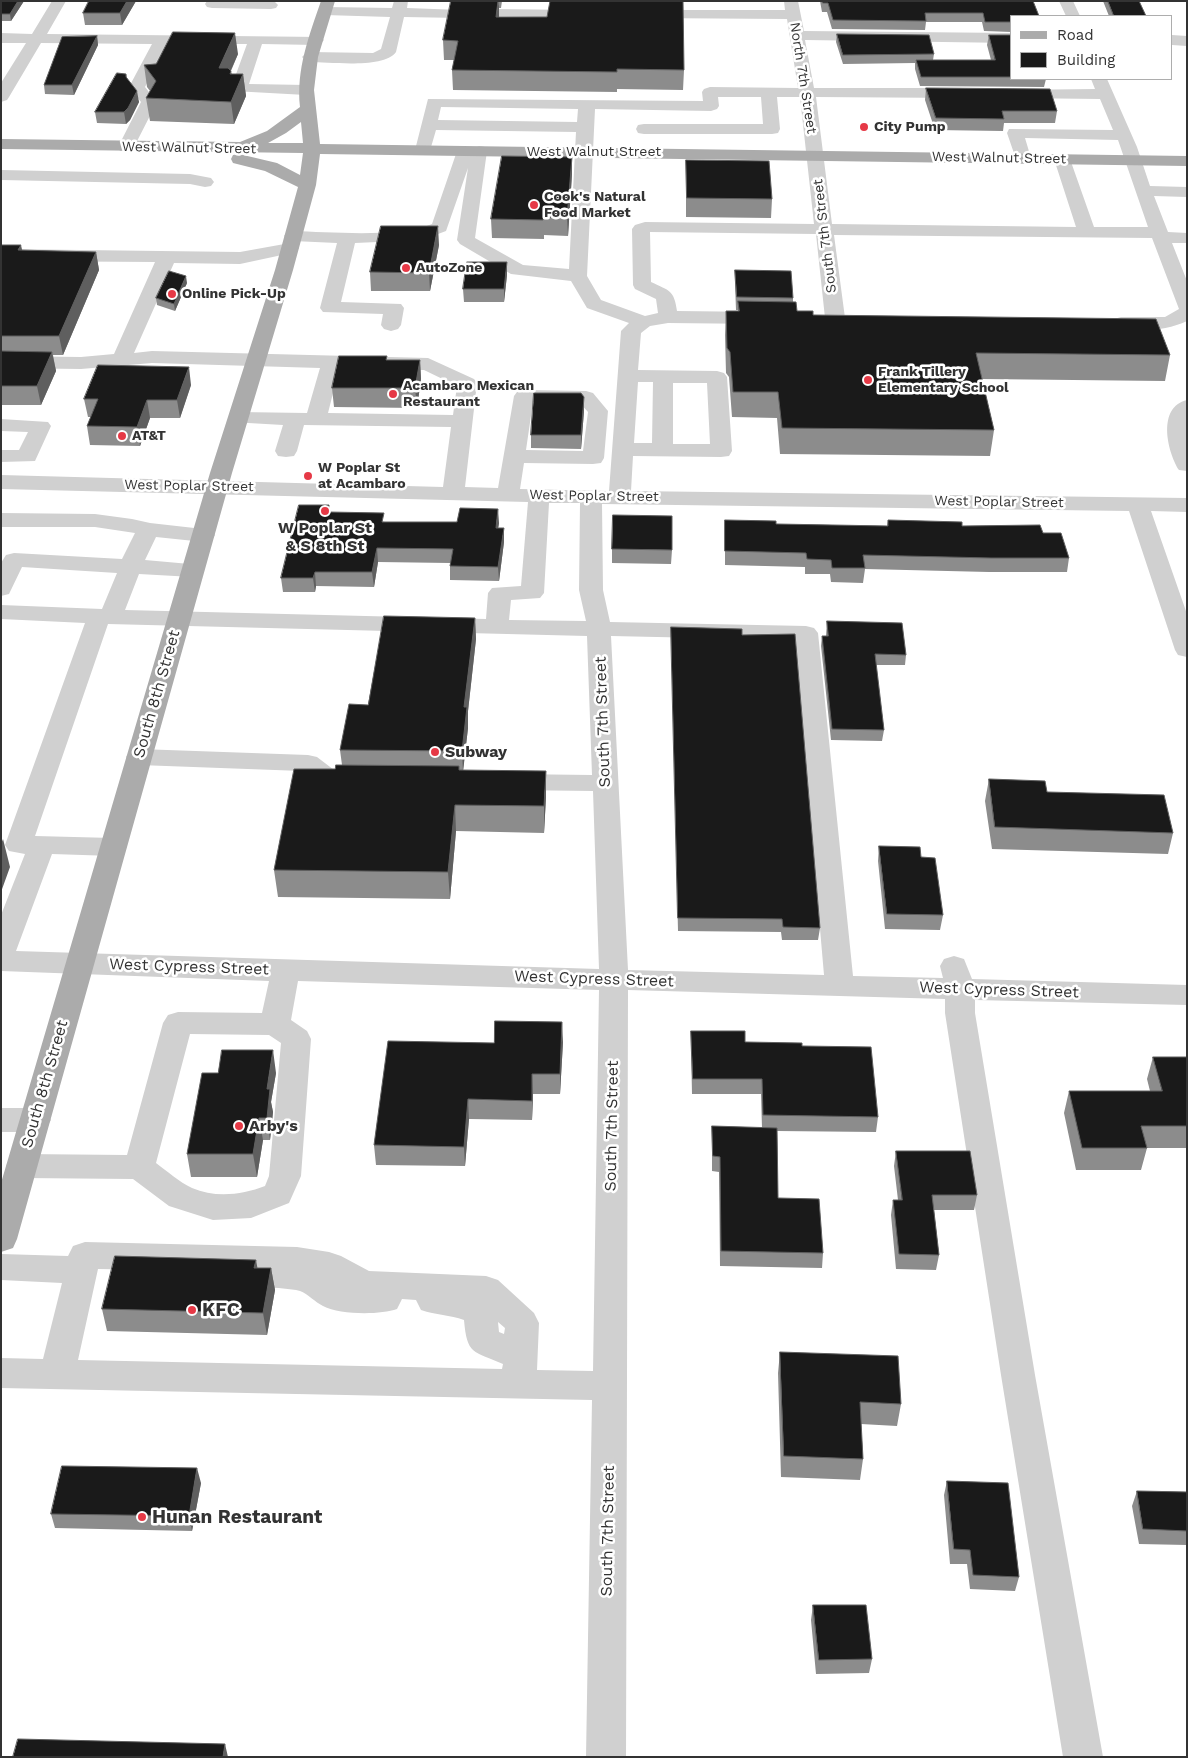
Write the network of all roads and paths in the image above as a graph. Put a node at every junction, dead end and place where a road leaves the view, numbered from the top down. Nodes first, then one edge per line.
1 (59, 1) edge
2 (1066, 1) edge
3 (272, 3) edge
4 (212, 4) dead end
5 (399, 7) edge
6 (527, 7) edge
7 (792, 8) edge
8 (324, 12) edge
9 (489, 13) edge
10 (461, 14) edge
11 (596, 14) edge
12 (635, 14) edge
13 (1073, 15) edge
14 (263, 24) dead end
15 (302, 24) dead end
16 (796, 35) junction
17 (38, 37) junction
18 (1, 38) edge
19 (1010, 38) edge
20 (162, 39) junction
21 (256, 40) junction
22 (316, 40) junction
23 (1173, 40) edge
24 (1187, 40) edge
25 (310, 57) junction
26 (1103, 86) edge
27 (306, 90) junction
28 (807, 91) junction
29 (768, 92) junction
30 (976, 93) edge
31 (996, 93) edge
32 (1, 97) edge
33 (587, 104) junction
34 (644, 105) junction
35 (309, 107) junction
36 (428, 125) junction
37 (585, 127) junction
38 (644, 129) junction
39 (706, 129) junction
40 (765, 130) junction
41 (1124, 135) junction
42 (1, 144) edge
43 (38, 145) junction
44 (126, 147) junction
45 (227, 148) junction
46 (312, 150) junction
47 (422, 150) junction
48 (472, 151) junction
49 (583, 152) junction
50 (644, 152) junction
51 (708, 153) junction
52 (768, 154) junction
53 (815, 154) junction
54 (1023, 158) junction
55 (1062, 159) junction
56 (1132, 160) junction
57 (1187, 161) edge
58 (1, 175) edge
59 (205, 182) dead end
60 (307, 185) junction
61 (1144, 191) junction
62 (1187, 192) edge
63 (824, 229) junction
64 (1087, 232) junction
65 (1160, 235) junction
66 (347, 237) junction
67 (1187, 238) edge
68 (291, 242) junction
69 (1, 255) edge
70 (166, 257) junction
71 (240, 258) junction
72 (284, 270) junction
73 (578, 276) junction
74 (1185, 313) edge
75 (668, 317) junction
76 (786, 318) edge
77 (815, 318) edge
78 (835, 318) junction
79 (855, 318) edge
80 (644, 322) junction
81 (1104, 322) edge
82 (391, 325) dead end
83 (121, 360) junction
84 (256, 361) junction
85 (1, 362) edge
86 (330, 363) junction
87 (628, 376) junction
88 (663, 377) junction
89 (1187, 406) edge
90 (238, 418) junction
91 (295, 418) junction
92 (316, 419) junction
93 (462, 421) junction
94 (1, 425) edge
95 (623, 449) junction
96 (662, 450) junction
97 (286, 451) dead end
98 (1, 456) edge
99 (514, 456) junction
100 (1187, 465) edge
101 (1, 482) edge
102 (218, 486) junction
103 (453, 493) junction
104 (508, 494) junction
105 (539, 495) junction
106 (605, 497) junction
107 (1138, 504) junction
108 (1187, 505) edge
109 (1, 520) edge
110 (148, 530) junction
111 (204, 536) junction
112 (131, 566) junction
113 (193, 570) junction
114 (1, 589) edge
115 (1, 612) edge
116 (105, 616) junction
117 (179, 620) junction
118 (497, 626) junction
119 (599, 627) junction
120 (1187, 650) edge
121 (139, 757) junction
122 (372, 781) edge
123 (491, 782) edge
124 (606, 783) junction
125 (21, 845) edge
126 (113, 847) junction
127 (1, 953) edge
128 (1, 961) edge
129 (80, 963) junction
130 (284, 971) junction
131 (957, 977) junction
132 (614, 980) junction
133 (839, 986) junction
134 (1187, 995) edge
135 (275, 1024) junction
136 (1, 1120) edge
137 (35, 1120) junction
138 (22, 1166) junction
139 (139, 1167) junction
140 (1, 1239) edge
141 (1, 1267) edge
142 (81, 1270) junction
143 (520, 1371) junction
144 (1, 1373) edge
145 (57, 1375) junction
146 (610, 1386) junction
147 (606, 1757) edge
148 (1083, 1757) edge

1 - 17 street
2 - 13 street
3 - 4 street
3 - 14 street
5 - 8 street
5 - 10 street
5 - 25 street
6 - 9 street
6 - 11 street
7 - 12 street
7 - 16 street, North 7th Street
8 - 15 street
8 - 22 main road, South 8th Street
16 - 19 street
16 - 28 street, North 7th Street
17 - 18 street
17 - 20 street
17 - 32 street
20 - 21 street
20 - 44 street
21 - 22 street
21 - 27 street
22 - 25 main road, South 8th Street
23 - 24 street
25 - 27 main road, South 8th Street
26 - 31 street
26 - 41 street
27 - 35 main road, South 8th Street
28 - 29 street
28 - 30 street
28 - 53 street, North 7th Street
29 - 34 street
29 - 40 street
33 - 34 street
33 - 36 street
33 - 37 street
34 - 38 street
35 - 45 main road
35 - 46 main road, South 8th Street
36 - 37 street
36 - 47 street
37 - 49 street
38 - 39 street
38 - 50 street
39 - 40 street
39 - 51 street
40 - 52 street
41 - 54 street
41 - 56 street
42 - 43 main road, West Walnut Street
43 - 44 main road, West Walnut Street
43 - 60 main road
44 - 45 main road, West Walnut Street
45 - 46 main road, West Walnut Street
46 - 47 main road, West Walnut Street
46 - 60 main road, South 8th Street
47 - 48 main road, West Walnut Street
48 - 49 main road, West Walnut Street
48 - 66 street
48 - 73 street
49 - 50 main road, West Walnut Street
49 - 73 street
50 - 51 main road, West Walnut Street
51 - 52 main road, West Walnut Street
52 - 53 main road, West Walnut Street
53 - 54 main road, West Walnut Street
53 - 63 street, South 7th Street
54 - 55 main road, West Walnut Street
55 - 56 main road, West Walnut Street
55 - 64 street
56 - 57 main road, West Walnut Street
56 - 61 street
58 - 59 street
60 - 68 main road, South 8th Street
61 - 62 street
61 - 65 street
63 - 64 street
63 - 75 street
63 - 78 street, South 7th Street
64 - 65 street
65 - 67 street
65 - 74 street
66 - 68 street
66 - 82 street
68 - 71 street
68 - 72 main road, South 8th Street
69 - 70 street
70 - 71 street
70 - 83 street
71 - 72 street
72 - 84 main road, South 8th Street
73 - 80 street
74 - 81 street
75 - 76 street
75 - 80 street
77 - 78 street
78 - 79 street
80 - 87 street, South 7th Street
83 - 84 street
83 - 85 street
84 - 86 street
84 - 90 main road, South 8th Street
86 - 92 street
86 - 93 street
87 - 88 street
87 - 95 street, South 7th Street
88 - 96 street
88 - 96 street
89 - 100 street
90 - 91 street
90 - 102 main road, South 8th Street
91 - 92 street
91 - 97 street
92 - 93 street
93 - 103 street
94 - 98 street
95 - 96 street
95 - 106 street, South 7th Street
99 - 99 street
99 - 104 street
101 - 102 street, West Poplar Street
102 - 103 street, West Poplar Street
102 - 111 main road, South 8th Street
103 - 104 street, West Poplar Street
104 - 105 street, West Poplar Street
105 - 106 street, West Poplar Street
105 - 118 street
106 - 107 street, West Poplar Street
106 - 119 street, South 7th Street
107 - 108 street, West Poplar Street
107 - 120 street
109 - 110 street
110 - 111 street
110 - 112 street
111 - 113 main road, South 8th Street
112 - 113 street
112 - 114 street
112 - 116 street
113 - 117 main road, South 8th Street
115 - 116 street
116 - 117 street
116 - 125 street
117 - 118 street
117 - 121 main road, South 8th Street
118 - 119 street
119 - 124 street, South 7th Street
119 - 133 street
121 - 122 street
121 - 126 main road, South 8th Street
123 - 124 street
124 - 132 street, South 7th Street
125 - 126 street
125 - 127 street
126 - 129 main road, South 8th Street
128 - 129 street, West Cypress Street
129 - 130 street, West Cypress Street
129 - 137 main road, South 8th Street
130 - 132 street, West Cypress Street
130 - 135 street
131 - 133 street, West Cypress Street
131 - 134 street, West Cypress Street
131 - 148 street
132 - 133 street, West Cypress Street
132 - 146 street, South 7th Street
135 - 139 street
135 - 139 street
136 - 137 street
137 - 138 main road, South 8th Street
138 - 139 street
138 - 140 main road, South 8th Street
141 - 142 street
142 - 143 street
142 - 145 street
143 - 145 street
143 - 146 street
144 - 145 street
146 - 147 street, South 7th Street

